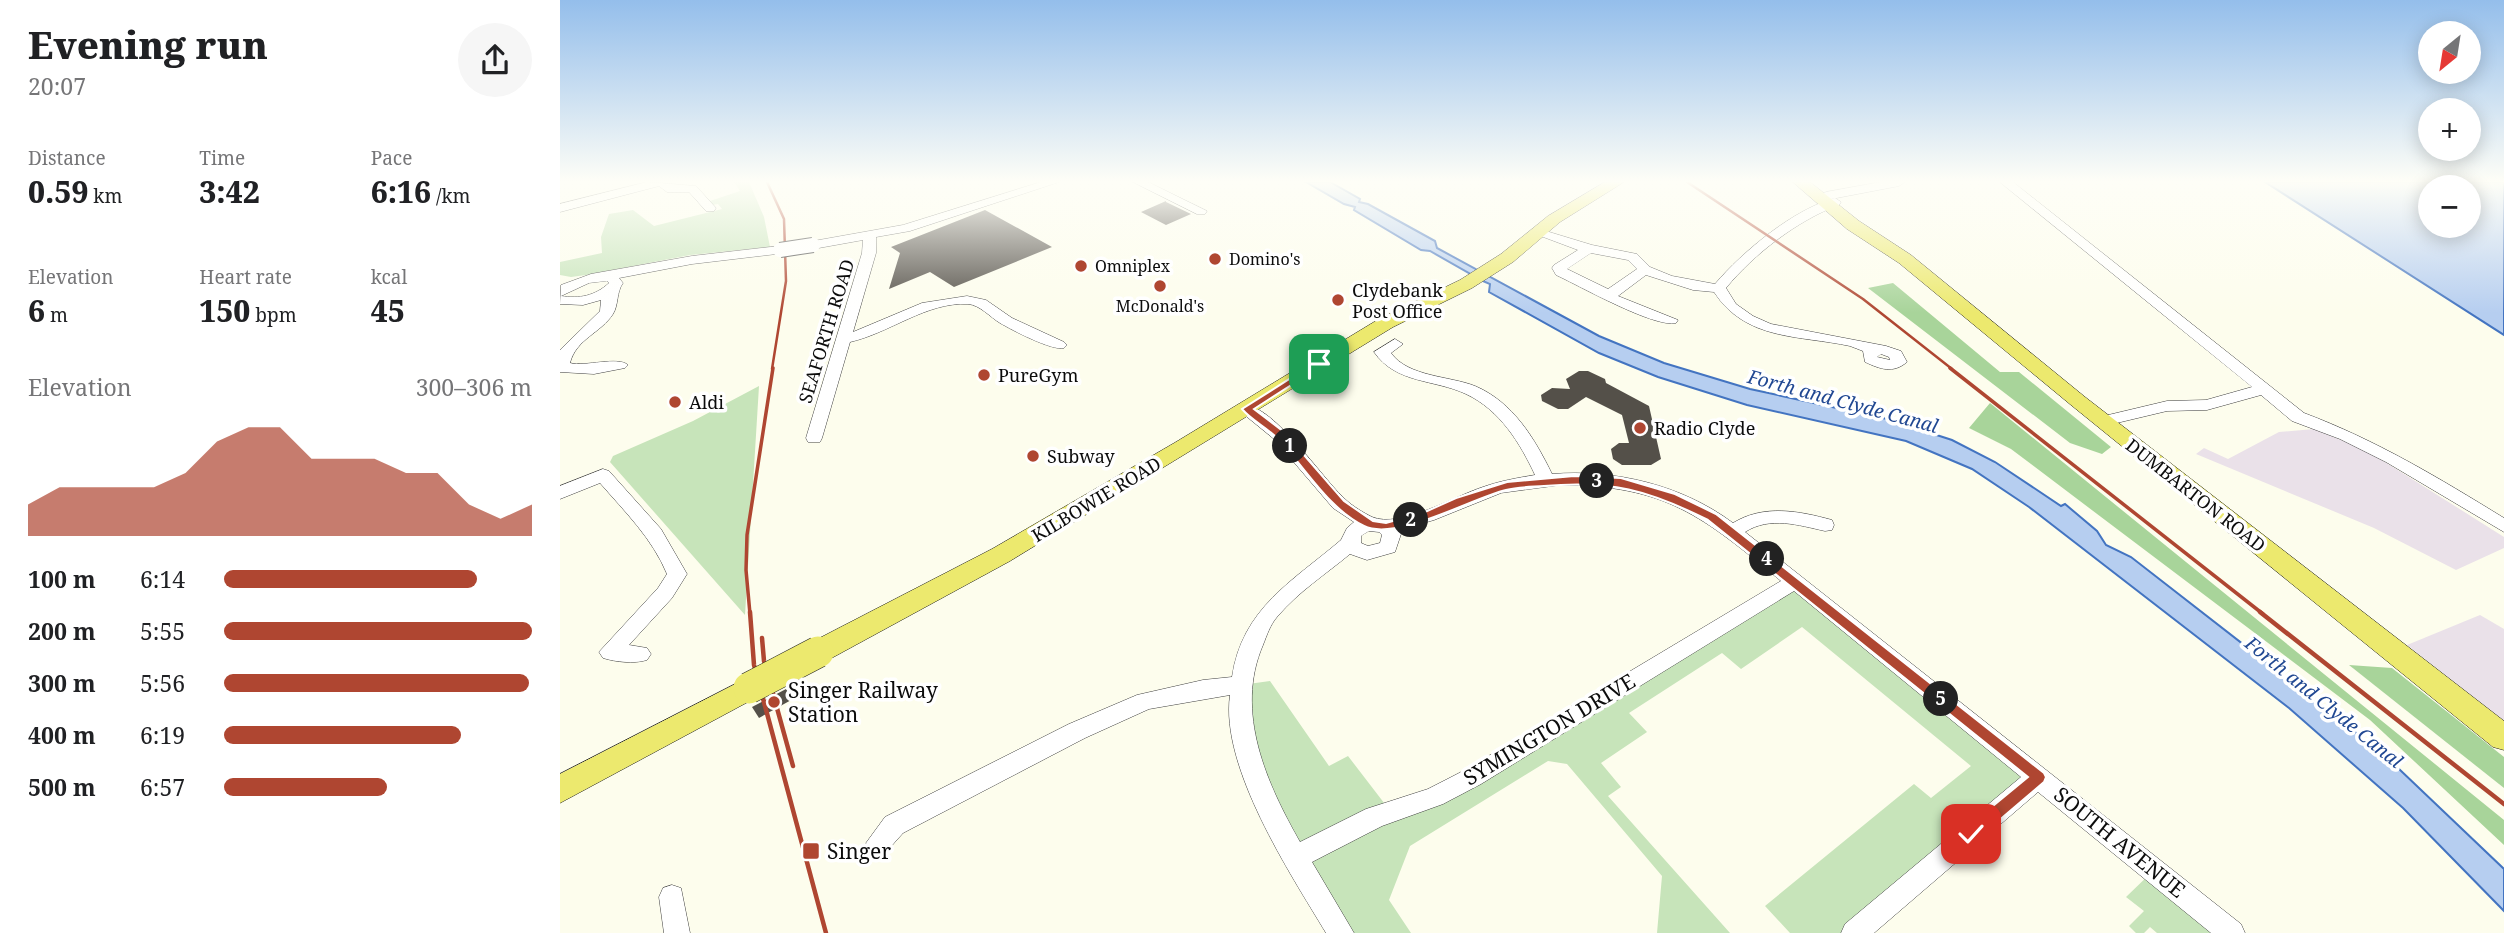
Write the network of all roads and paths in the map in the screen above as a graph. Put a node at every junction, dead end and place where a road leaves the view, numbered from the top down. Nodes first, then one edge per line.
1 (911, 226) edge
2 (1545, 226) edge
3 (1795, 226) edge
4 (1861, 226) edge
5 (2060, 226) edge
6 (1536, 232) junction
7 (870, 236) junction
8 (1588, 249) junction
9 (1507, 258) joint
10 (1645, 270) junction
11 (1466, 284) joint
12 (609, 287) junction
13 (1719, 288) junction
14 (562, 294) edge
15 (1609, 295) junction
16 (1671, 320) dead end
17 (842, 339) junction
18 (1395, 344) dead end
19 (1059, 345) dead end
20 (1874, 350) dead end
21 (620, 365) dead end
22 (2263, 389) junction
23 (1247, 409) junction
24 (2104, 421) junction
25 (814, 438) dead end
26 (1546, 480) junction
27 (560, 493) edge
28 (1825, 525) dead end
29 (2504, 526) edge
30 (1732, 532) junction
31 (1370, 534) junction
32 (1367, 554) junction
33 (1321, 569) junction
34 (1794, 582) junction
35 (640, 654) dead end
36 (1241, 685) junction
37 (2504, 738) edge
38 (2039, 777) junction
39 (560, 789) edge
40 (878, 843) dead end
41 (1296, 857) junction
42 (672, 897) dead end
43 (677, 933) edge
44 (1341, 933) edge
45 (1854, 933) edge
46 (2232, 933) edge

1 - 7 street
2 - 6 main road, KILBOWIE ROAD
3 - 13 street
4 - 24 main road, DUMBARTON ROAD
5 - 22 street
6 - 8 street
6 - 9 main road, KILBOWIE ROAD
7 - 12 street, bridge
7 - 17 street, SEAFORTH ROAD
8 - 10 street
8 - 15 street
9 - 11 main road, KILBOWIE ROAD
10 - 13 street
10 - 15 street
11 - 23 main road, KILBOWIE ROAD
12 - 14 street
12 - 14 street
12 - 21 street
13 - 20 street
15 - 16 street
17 - 19 street
17 - 25 street, SEAFORTH ROAD
18 - 26 street
22 - 24 street
22 - 29 street
23 - 31 street
23 - 39 main road, KILBOWIE ROAD, bridge
24 - 37 main road, DUMBARTON ROAD
26 - 30 street, SOUTH AVENUE
26 - 31 street, SOUTH AVENUE
27 - 35 street
28 - 30 street
30 - 34 street, SOUTH AVENUE
31 - 32 street
31 - 32 street
31 - 33 street
32 - 33 street
33 - 36 street
34 - 38 street, SOUTH AVENUE
34 - 41 street, SYMINGTON DRIVE
36 - 40 street
36 - 41 street
38 - 45 street
38 - 46 street, SOUTH AVENUE
41 - 44 street
42 - 43 street

